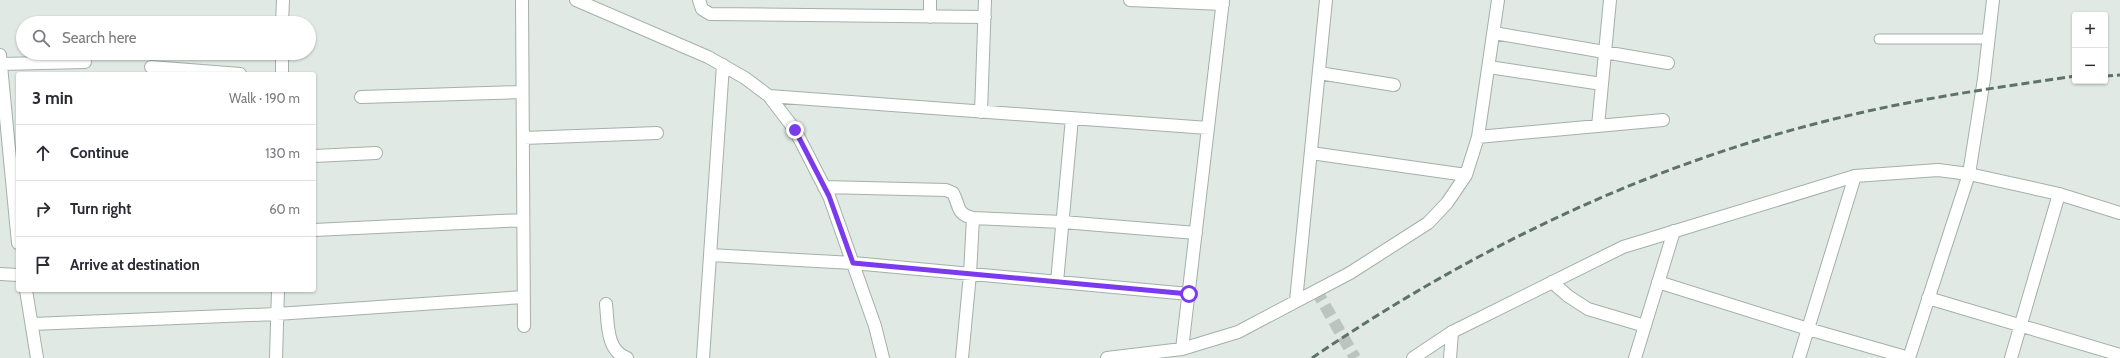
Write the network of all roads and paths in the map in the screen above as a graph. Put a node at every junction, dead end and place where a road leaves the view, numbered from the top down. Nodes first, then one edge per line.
1 (283, 0) edge
2 (522, 0) edge
3 (576, 0) edge
4 (699, 0) edge
5 (930, 0) edge
6 (985, 0) edge
7 (1130, 0) edge
8 (1326, 0) edge
9 (1498, 0) edge
10 (1610, 0) edge
11 (1993, 0) edge
12 (1223, 2) edge
13 (282, 16) edge
14 (930, 17) junction
15 (985, 17) junction
16 (1494, 33) junction
17 (1879, 39) dead end
18 (1988, 39) junction
19 (1606, 53) junction
20 (0, 60) edge
21 (282, 60) edge
22 (85, 62) dead end
23 (1668, 64) dead end
24 (723, 65) junction
25 (151, 67) dead end
26 (1489, 67) junction
27 (215, 72) edge
28 (282, 72) edge
29 (1319, 73) junction
30 (1394, 84) dead end
31 (1602, 84) junction
32 (522, 92) junction
33 (769, 96) junction
34 (361, 97) dead end
35 (981, 112) junction
36 (1072, 118) junction
37 (1663, 120) dead end
38 (1598, 126) junction
39 (1208, 128) junction
40 (657, 133) dead end
41 (523, 138) junction
42 (1478, 138) junction
43 (376, 153) dead end
44 (1312, 153) junction
45 (316, 156) edge
46 (9, 165) edge
47 (1969, 174) junction
48 (1466, 175) junction
49 (1855, 176) junction
50 (824, 187) junction
51 (2058, 194) junction
52 (2120, 213) edge
53 (973, 218) junction
54 (523, 220) junction
55 (1062, 222) junction
56 (16, 226) edge
57 (316, 230) edge
58 (1674, 231) junction
59 (1196, 233) junction
60 (710, 256) junction
61 (853, 263) junction
62 (0, 274) edge
63 (970, 274) junction
64 (16, 275) edge
65 (1057, 282) junction
66 (1552, 282) junction
67 (1658, 282) junction
68 (26, 292) edge
69 (278, 292) edge
70 (1189, 294) junction
71 (524, 298) junction
72 (1928, 298) junction
73 (1296, 301) junction
74 (606, 304) dead end
75 (278, 314) junction
76 (32, 324) junction
77 (2021, 325) junction
78 (524, 326) dead end
79 (1645, 326) junction
80 (1808, 329) junction
81 (1452, 332) junction
82 (1182, 349) junction
83 (2120, 355) edge
84 (37, 358) edge
85 (276, 358) edge
86 (627, 358) edge
87 (703, 358) edge
88 (883, 358) edge
89 (962, 358) edge
90 (1107, 358) edge
91 (1413, 358) edge
92 (1450, 358) edge
93 (1635, 358) edge
94 (1799, 358) edge
95 (1909, 358) edge
96 (2011, 358) edge
97 (2119, 358) edge

1 - 13 street
2 - 32 street
3 - 24 street
4 - 14 street
5 - 14 street
6 - 15 street
7 - 12 street
8 - 29 street
9 - 16 street
10 - 19 street
11 - 18 street
12 - 39 street
14 - 15 street
15 - 35 street
16 - 19 street
16 - 26 street
17 - 18 lane
18 - 47 street
19 - 23 street
19 - 31 street
20 - 22 street
20 - 46 street
21 - 28 street
24 - 33 street
24 - 60 street
25 - 27 street
26 - 31 street
26 - 42 street
29 - 30 street
29 - 44 street
31 - 38 street
32 - 34 street
32 - 41 street
33 - 35 street
33 - 50 street
35 - 36 street
36 - 39 street
36 - 55 street
37 - 38 street
38 - 42 street
39 - 59 street
40 - 41 street
41 - 54 street
42 - 48 street
43 - 45 street
44 - 48 street
44 - 73 street
46 - 56 street
47 - 49 street
47 - 51 street
47 - 72 street
48 - 73 street
49 - 58 street
49 - 80 street
50 - 53 street
50 - 61 street
51 - 52 street
51 - 77 street
53 - 55 street
53 - 63 street
54 - 57 street
54 - 71 street
55 - 59 street
55 - 65 street
58 - 66 street
58 - 67 street
59 - 70 street
60 - 61 street
60 - 87 street
61 - 63 street
61 - 88 street
62 - 64 street
63 - 65 street
63 - 89 street
65 - 70 street
66 - 79 street
66 - 81 street
67 - 79 street
67 - 80 street
68 - 76 street
69 - 75 street
70 - 82 street
71 - 75 street
71 - 78 street
72 - 77 street
72 - 95 street
73 - 82 street
74 - 86 street
75 - 76 street
75 - 85 street
76 - 84 street
77 - 83 street
77 - 96 street
79 - 93 street
80 - 94 street
80 - 95 street
81 - 91 street
81 - 92 street
82 - 90 street
83 - 97 street

